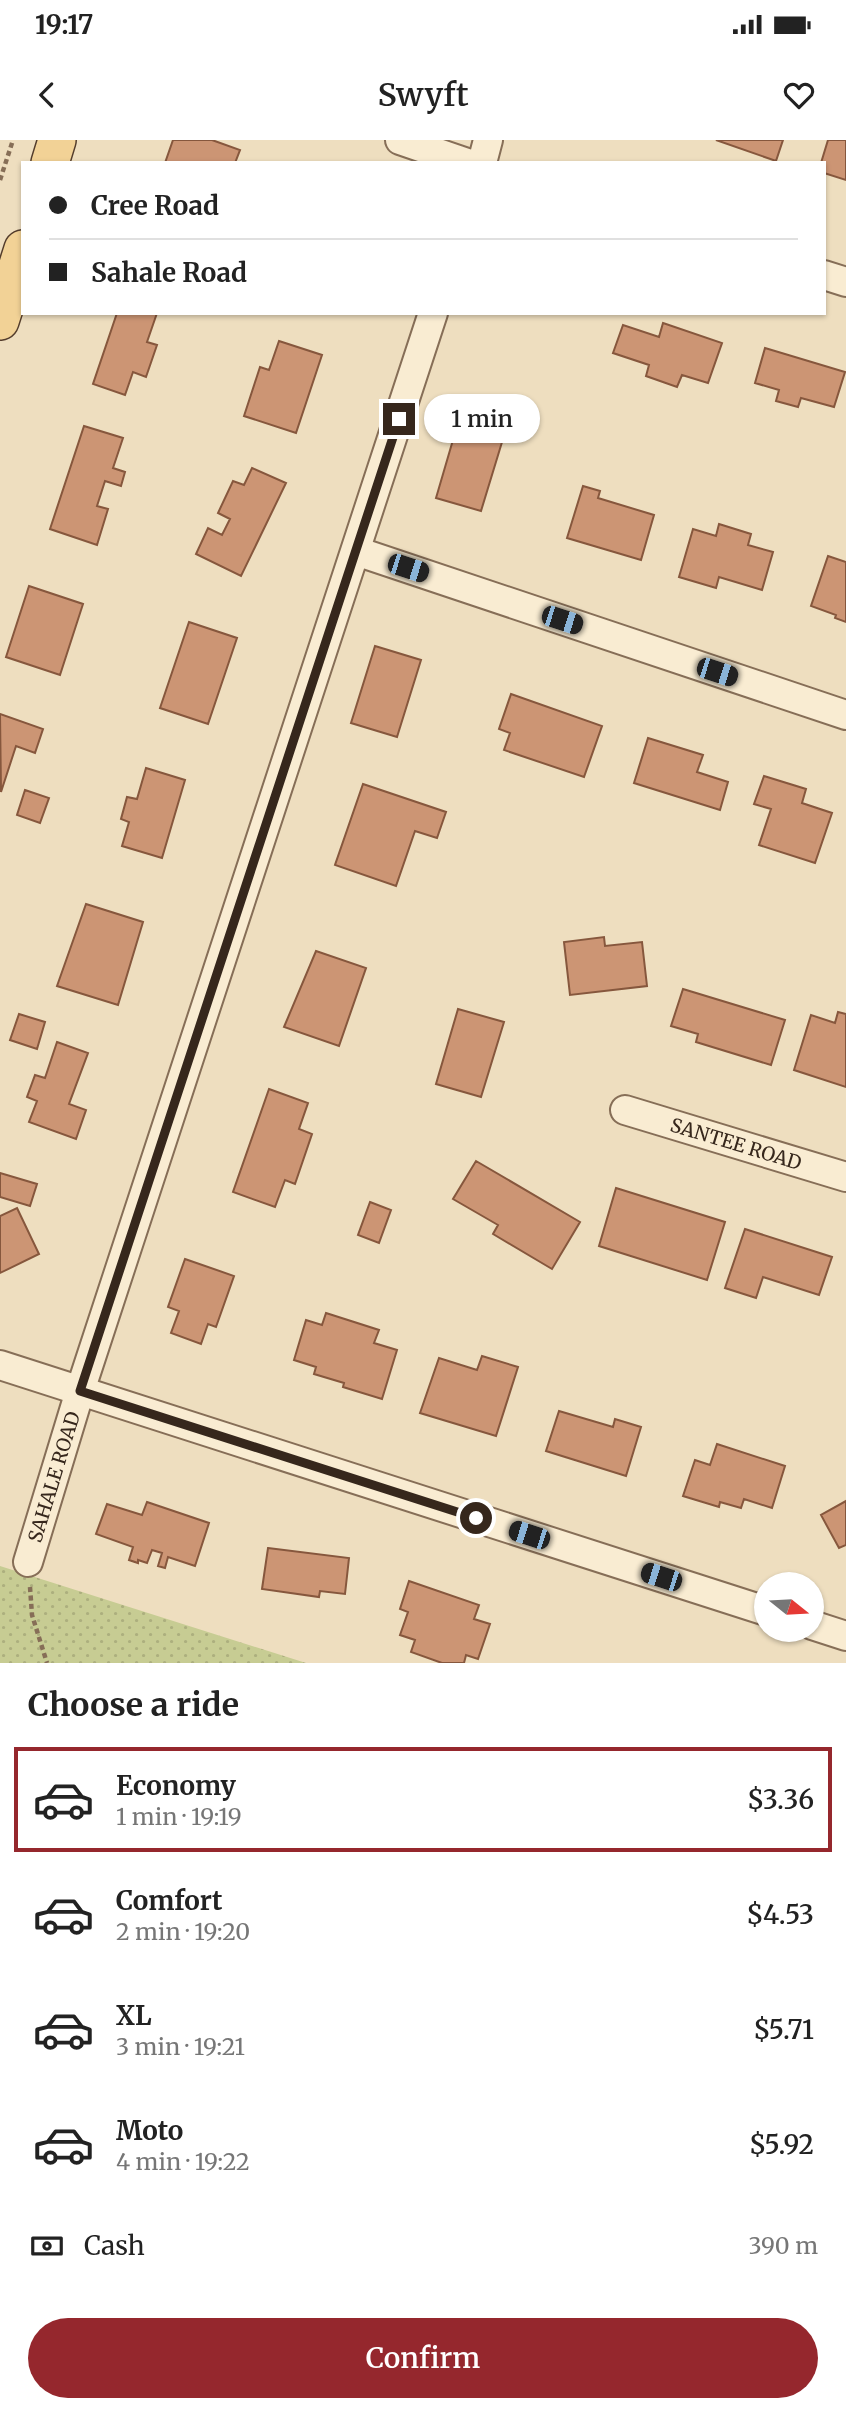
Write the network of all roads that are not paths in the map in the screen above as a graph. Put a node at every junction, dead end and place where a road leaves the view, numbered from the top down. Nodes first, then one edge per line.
1 (58, 140) edge
2 (400, 140) edge
3 (488, 140) edge
4 (51, 161) edge
5 (461, 161) edge
6 (483, 161) edge
7 (21, 255) edge
8 (826, 276) edge
9 (846, 282) edge
10 (432, 315) edge
11 (0, 321) edge
12 (356, 551) junction
13 (846, 715) edge
14 (625, 1110) dead end
15 (846, 1177) edge
16 (0, 1365) edge
17 (80, 1391) junction
18 (28, 1562) road end
19 (754, 1607) edge
20 (824, 1629) edge
21 (846, 1636) edge

1 - 4 main road
2 - 5 street
3 - 6 street
7 - 11 main road
8 - 9 street
10 - 12 street, SAHALE ROAD
12 - 13 street
12 - 17 street, SAHALE ROAD
14 - 15 street, SANTEE ROAD
16 - 17 street
17 - 18 street, SAHALE ROAD
17 - 19 street
20 - 21 street

